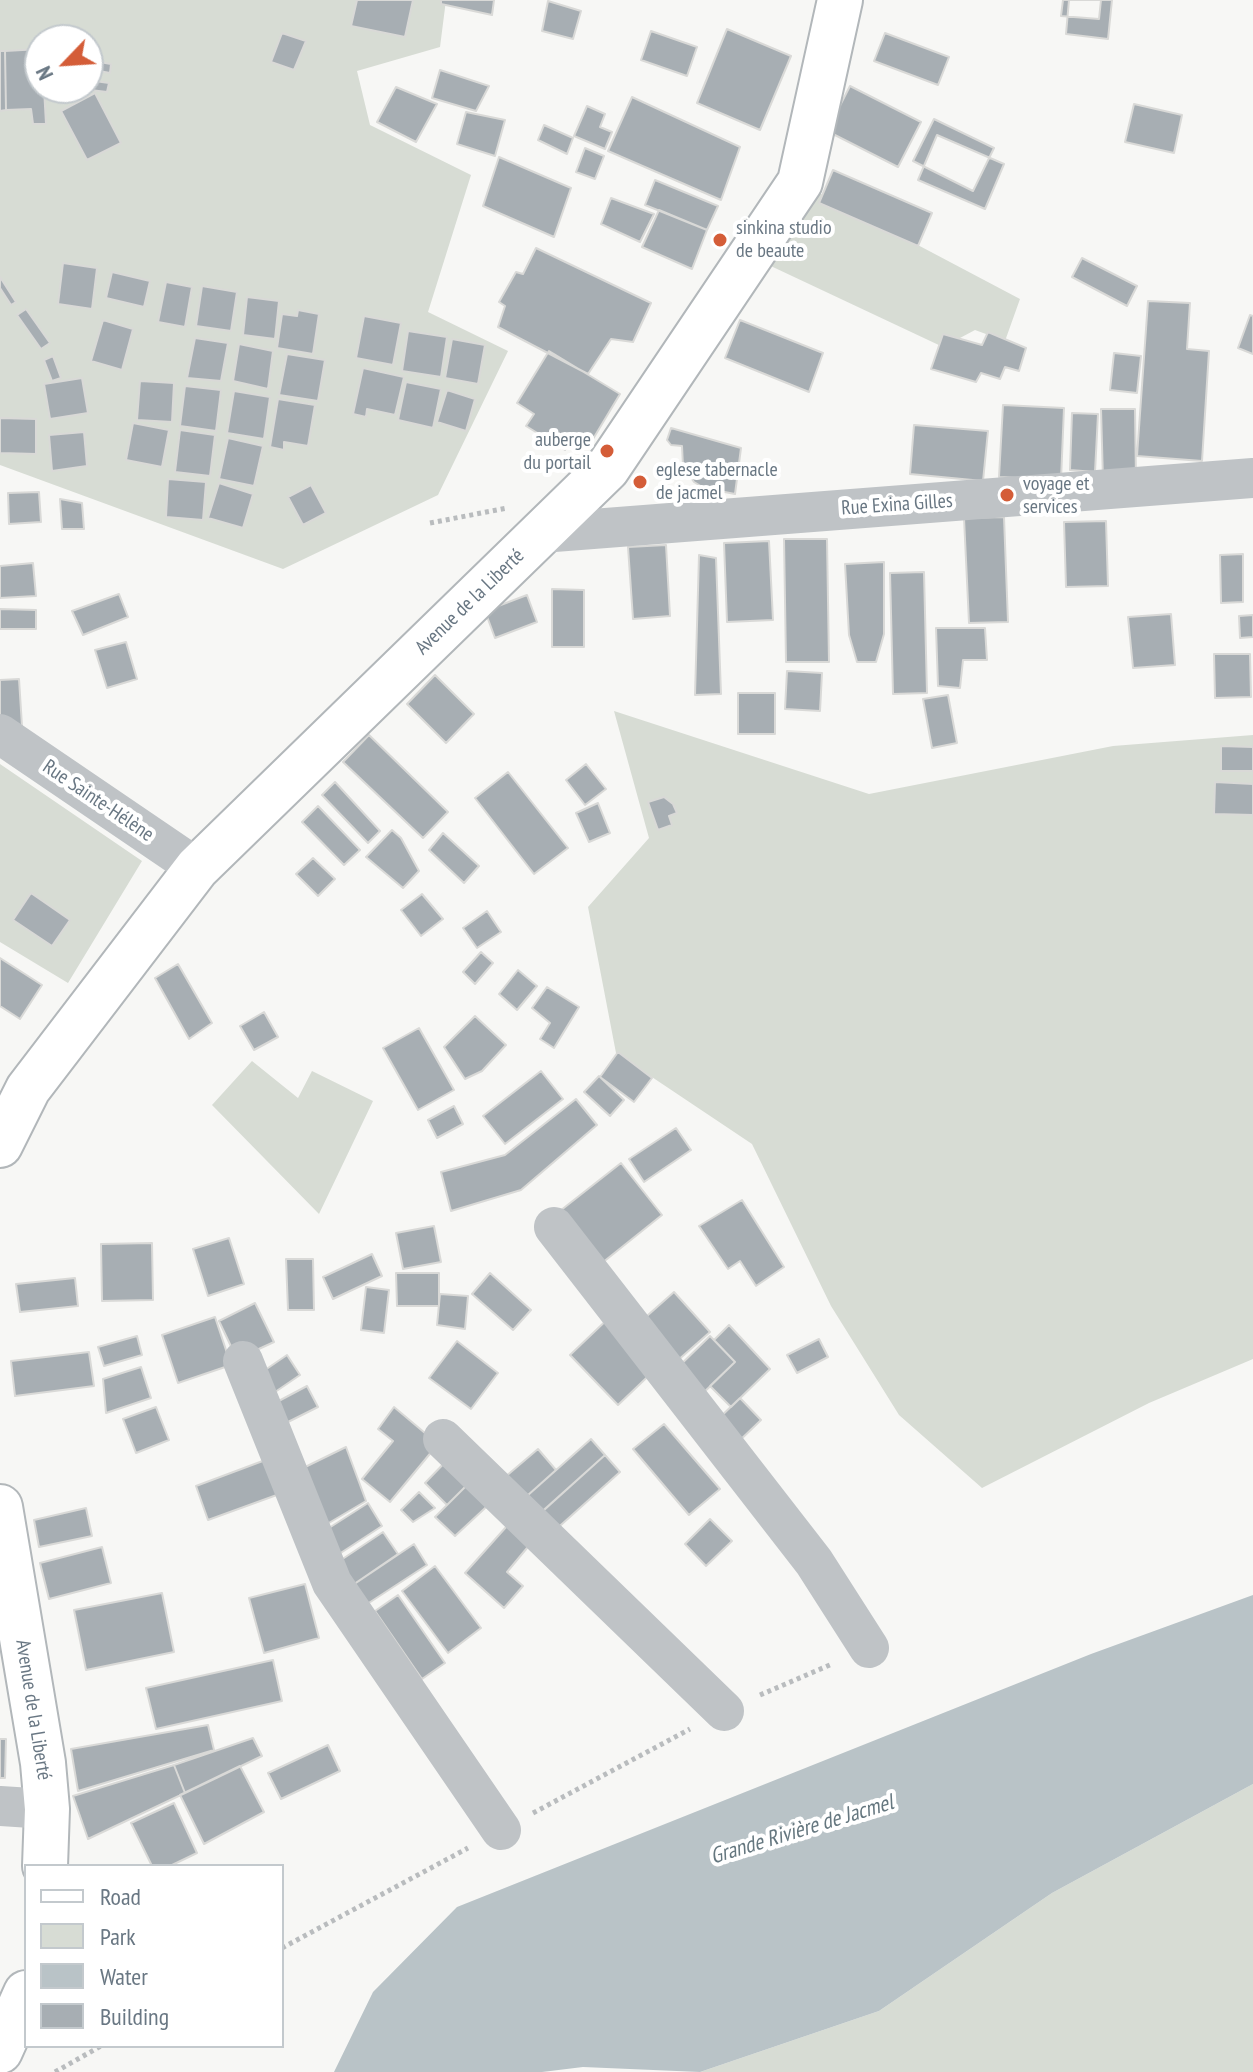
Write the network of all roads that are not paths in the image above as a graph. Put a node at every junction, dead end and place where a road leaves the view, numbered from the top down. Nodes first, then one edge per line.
1 (840, 0) edge
2 (1253, 478) edge
3 (541, 533) junction
4 (0, 734) edge
5 (197, 868) junction
6 (0, 1145) edge
7 (554, 1227) dead end
8 (243, 1361) dead end
9 (443, 1439) dead end
10 (0, 1507) edge
11 (869, 1648) road end
12 (724, 1711) road end
13 (0, 1806) edge
14 (47, 1809) junction
15 (501, 1830) road end
16 (45, 1864) edge
17 (24, 1997) edge
18 (0, 2051) edge

1 - 3 main road, Avenue de la Liberté
2 - 3 street, Rue Exina Gilles
3 - 5 main road, Avenue de la Liberté
4 - 5 street, Rue Sainte-Hélène
5 - 6 main road, Avenue de la Liberté
7 - 11 street
8 - 15 street
9 - 12 street
10 - 14 main road, Avenue de la Liberté
13 - 14 street
14 - 16 main road, Avenue de la Liberté
17 - 18 main road

